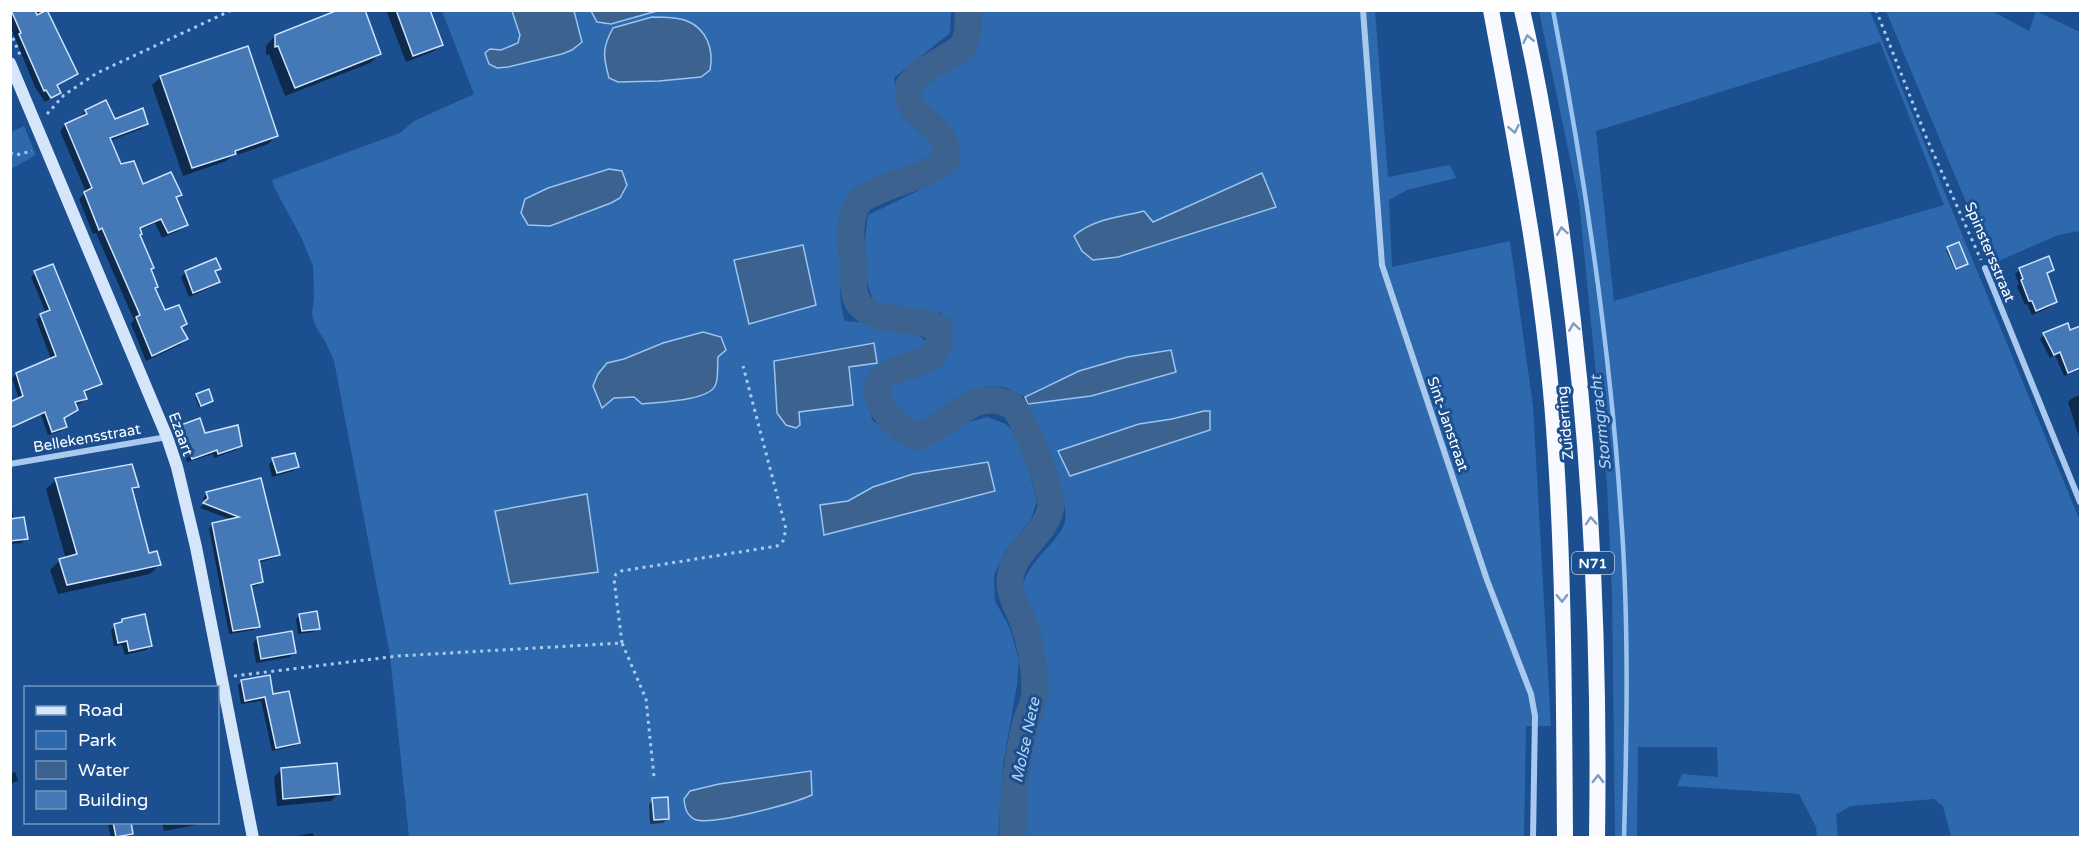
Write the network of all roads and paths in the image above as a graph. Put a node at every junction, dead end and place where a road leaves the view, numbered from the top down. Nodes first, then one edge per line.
1 (232, 10) edge
2 (1363, 10) edge
3 (1491, 10) edge
4 (1522, 10) edge
5 (1876, 10) edge
6 (10, 63) edge
7 (37, 126) junction
8 (45, 147) junction
9 (10, 153) edge
10 (1985, 268) joint
11 (743, 366) dead end
12 (167, 437) junction
13 (10, 464) edge
14 (2080, 502) edge
15 (622, 643) junction
16 (221, 677) junction
17 (654, 777) dead end
18 (254, 837) edge
19 (1533, 837) edge
20 (1565, 837) edge
21 (1597, 837) edge

1 - 7 path
2 - 19 street, Sint-Janstraat
3 -> 20 highway, Zuiderring / N71
21 -> 4 highway, Zuiderring / N71
5 - 10 path, Spinstersstraat
6 - 7 main road, Ezaart
7 - 8 main road, Ezaart
8 - 9 path
8 - 12 main road, Ezaart
10 - 14 street, Spinstersstraat
11 - 15 path
12 - 13 street, Bellekensstraat
12 - 16 main road, Ezaart
15 - 16 path
15 - 17 path
16 - 18 main road, Ezaart

